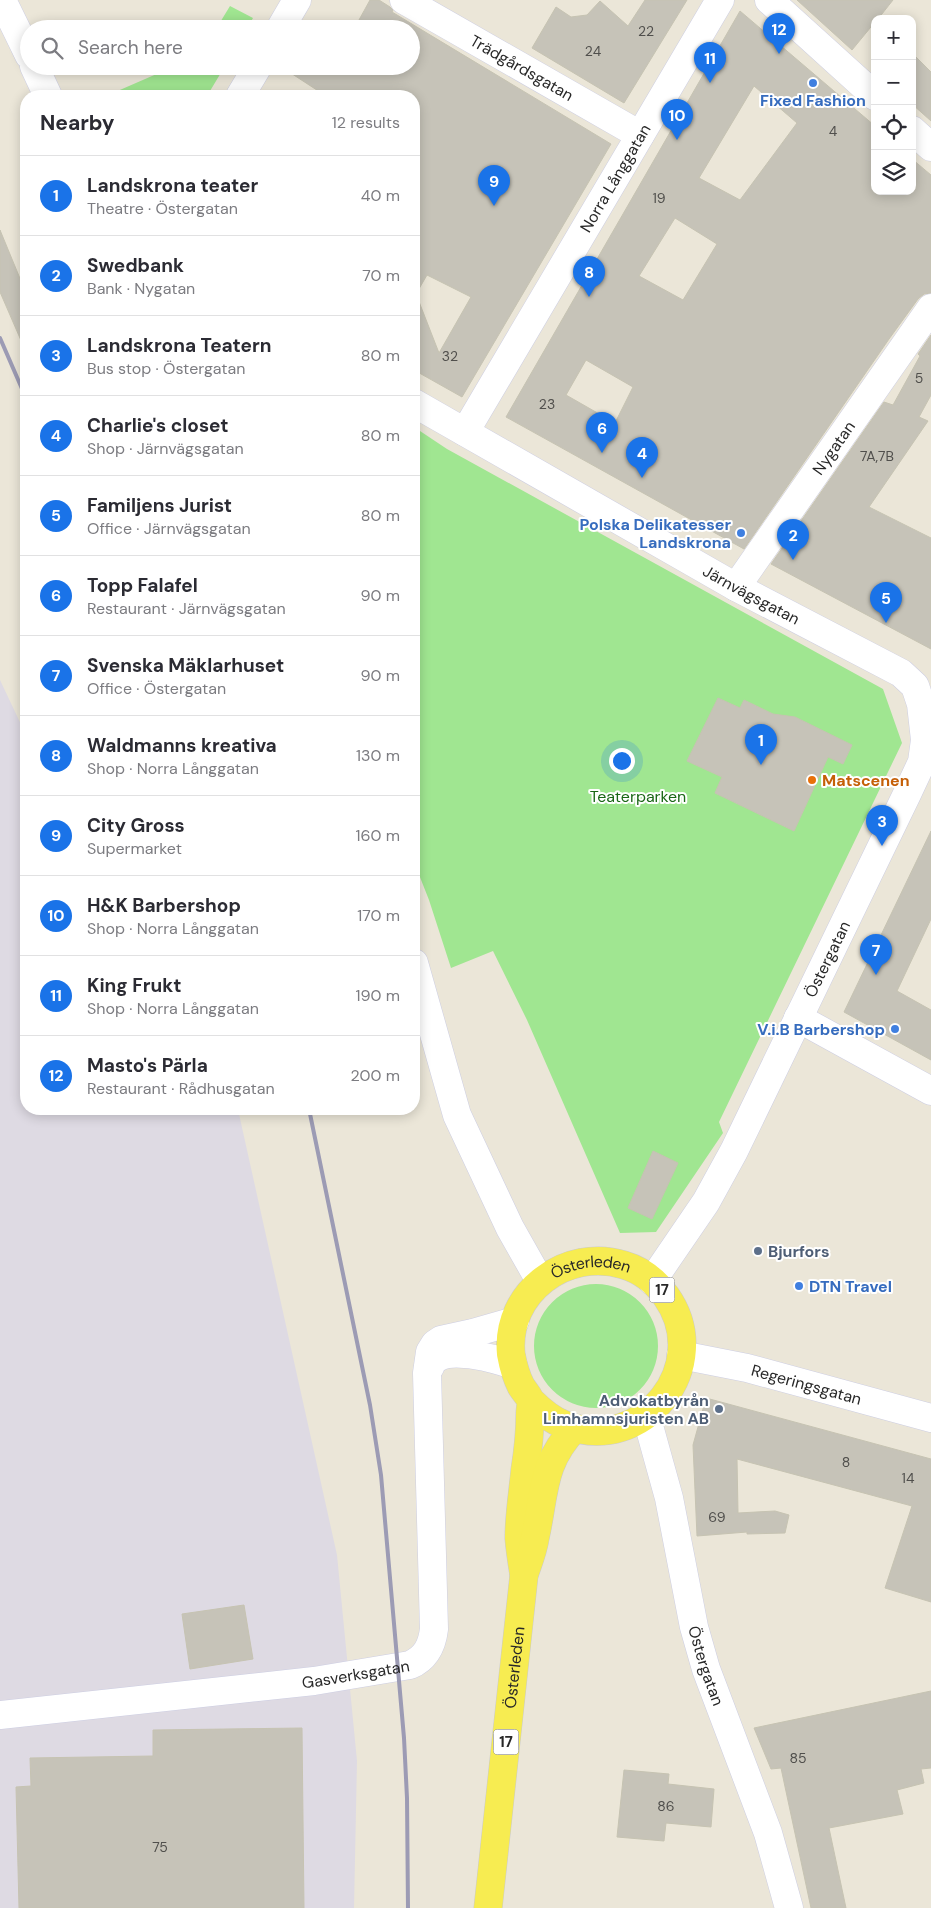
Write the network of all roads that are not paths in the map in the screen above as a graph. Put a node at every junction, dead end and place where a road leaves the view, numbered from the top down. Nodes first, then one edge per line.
1 (2, 0) edge
2 (297, 0) edge
3 (404, 0) edge
4 (720, 0) edge
5 (768, 0) edge
6 (285, 20) edge
7 (20, 37) edge
8 (38, 75) edge
9 (253, 75) edge
10 (45, 90) edge
11 (244, 90) edge
12 (871, 92) edge
13 (916, 134) edge
14 (640, 136) junction
15 (931, 147) edge
16 (931, 308) edge
17 (420, 406) edge
18 (465, 432) junction
19 (736, 587) junction
20 (921, 704) joint
21 (420, 984) edge
22 (798, 1018) junction
23 (931, 1091) edge
24 (540, 1281) junction
25 (652, 1281) junction
26 (515, 1321) junction
27 (681, 1355) junction
28 (514, 1365) junction
29 (427, 1373) junction
30 (531, 1401) junction
31 (646, 1415) junction
32 (931, 1418) edge
33 (576, 1428) junction
34 (524, 1575) junction
35 (0, 1715) edge
36 (488, 1908) edge
37 (789, 1908) edge

1 - 7 street
2 - 6 street
3 - 14 street, Trädgårdsgatan
4 - 14 street, Norra Långgatan
5 - 12 street
8 - 10 street
9 - 11 street
13 - 15 street
14 - 18 street, Norra Långgatan
16 - 19 street, Nygatan
17 - 18 street, Järnvägsgatan
18 - 19 street, Järnvägsgatan
19 - 20 street, Järnvägsgatan
20 - 22 street, Östergatan
21 - 24 street, Österleden
22 - 23 street
22 - 25 street, Östergatan
24 - 25 main road, Österleden / 17
24 - 26 main road, Österleden / 17
25 - 27 main road, Österleden / 17
26 - 28 main road, Österleden / 17
26 - 29 street, Gasverksgatan
27 - 31 main road, Österleden / 17
27 - 32 street, Regeringsgatan
28 - 29 street
28 - 30 main road, Österleden / 17
29 - 35 street, Gasverksgatan
30 - 33 main road, Österleden / 17
30 - 34 main road, Österleden / 17
31 - 33 main road, Österleden / 17
31 - 37 street, Östergatan
33 - 34 main road, Österleden / 17
34 - 36 main road, Österleden / 17

